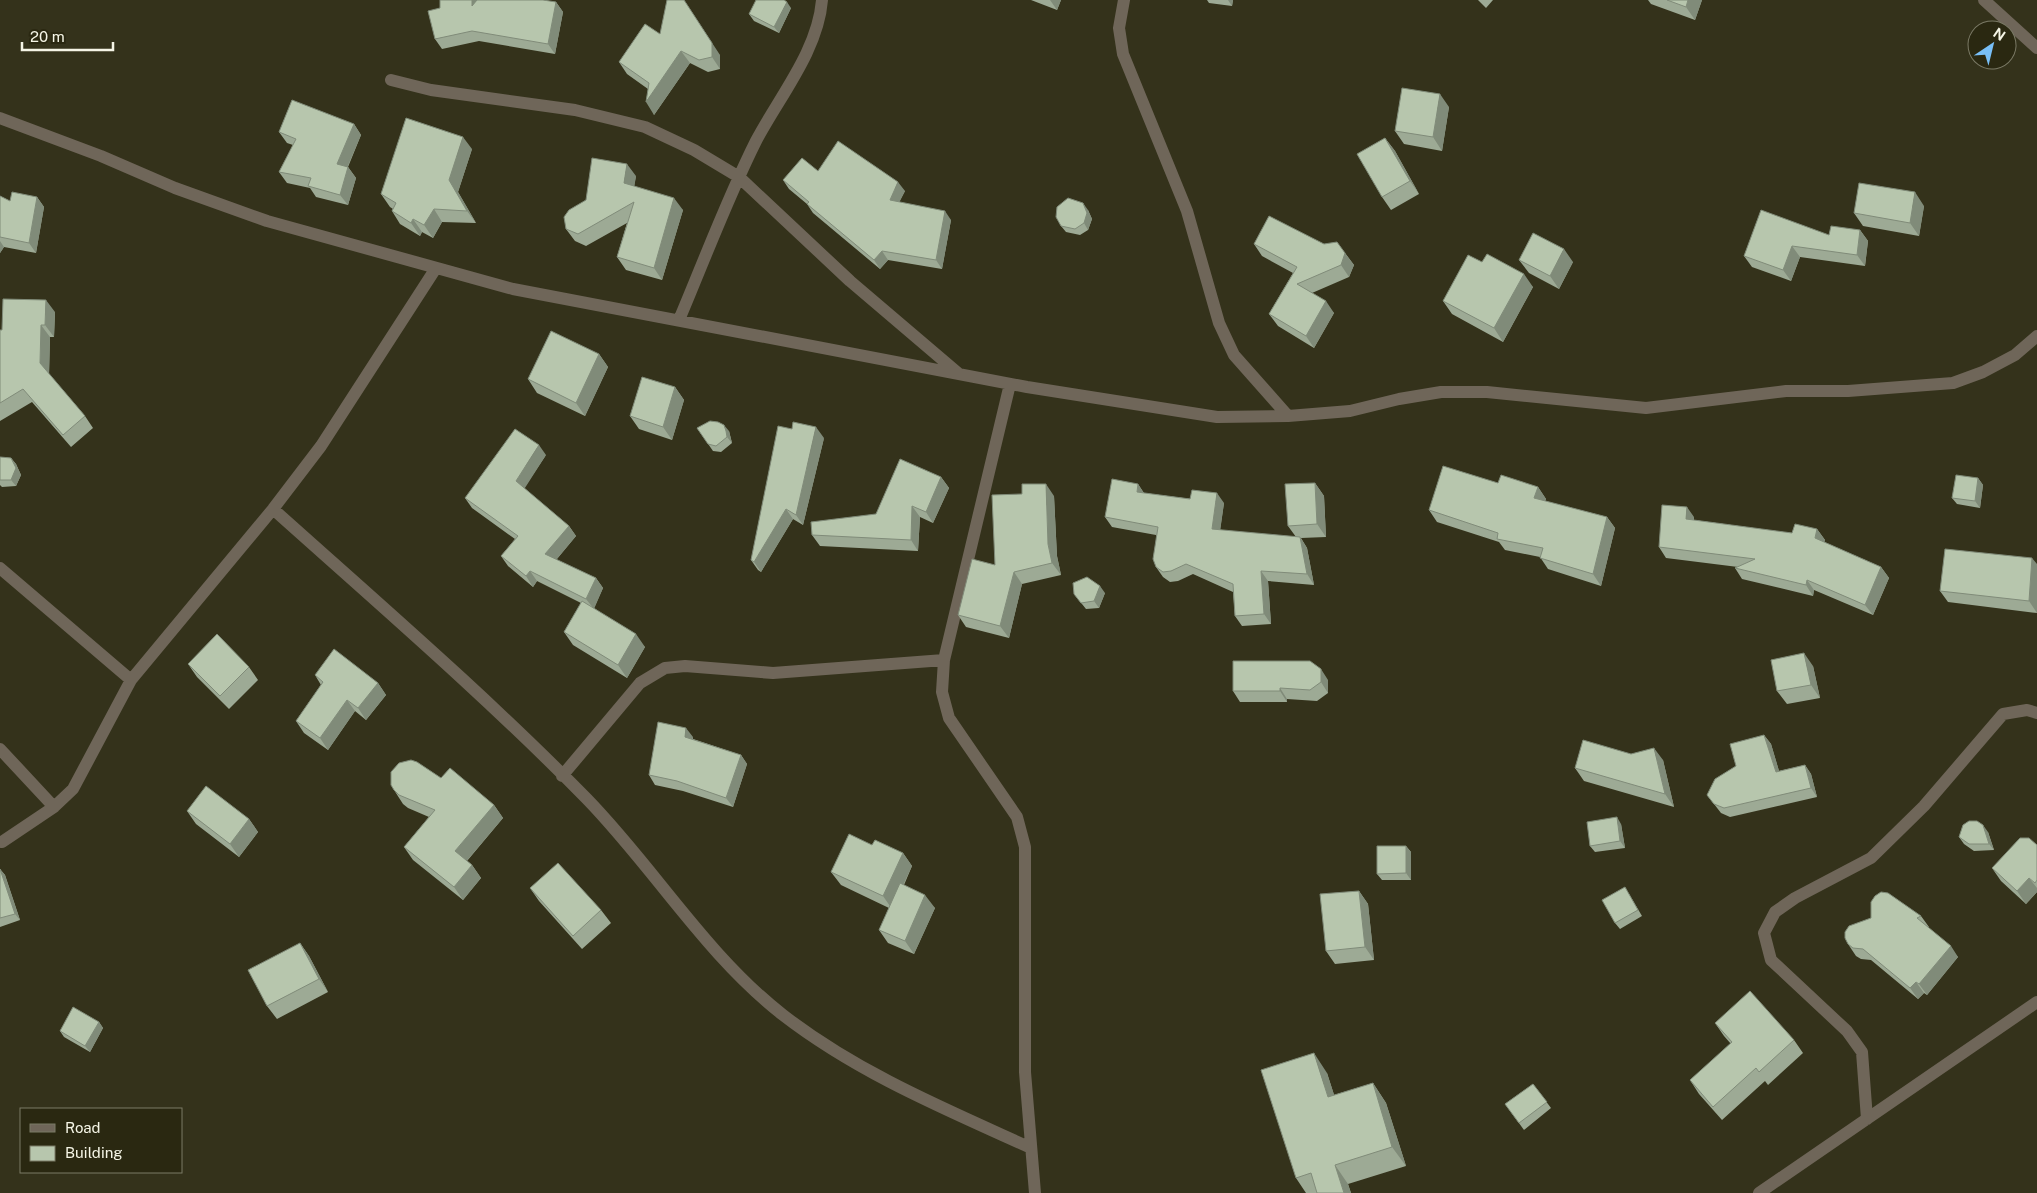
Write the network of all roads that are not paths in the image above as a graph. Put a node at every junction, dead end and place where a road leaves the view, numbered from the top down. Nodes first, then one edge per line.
1 (822, 0) edge
2 (1124, 0) edge
3 (1984, 0) edge
4 (2037, 48) edge
5 (390, 80) dead end
6 (0, 118) edge
7 (739, 177) junction
8 (436, 268) junction
9 (679, 320) junction
10 (2037, 336) edge
11 (958, 374) junction
12 (1010, 384) junction
13 (1288, 416) junction
14 (273, 509) junction
15 (0, 568) edge
16 (944, 660) junction
17 (131, 680) junction
18 (2037, 713) edge
19 (0, 749) edge
20 (562, 776) junction
21 (54, 807) junction
22 (2, 842) dead end
23 (2037, 1002) edge
24 (1866, 1119) junction
25 (1031, 1148) junction
26 (1034, 1193) edge
27 (1759, 1193) edge

1 - 7 street
2 - 13 street
3 - 4 street
5 - 7 street
6 - 8 street
7 - 9 street
7 - 11 street
8 - 9 street
8 - 14 street
9 - 11 street
10 - 13 street
11 - 12 street
12 - 13 street
12 - 16 street
14 - 17 street
14 - 20 street
15 - 17 street
16 - 20 street
16 - 25 street
17 - 21 street
18 - 24 street
19 - 21 street
20 - 25 street
21 - 22 street
23 - 24 street
24 - 27 street
25 - 26 street

